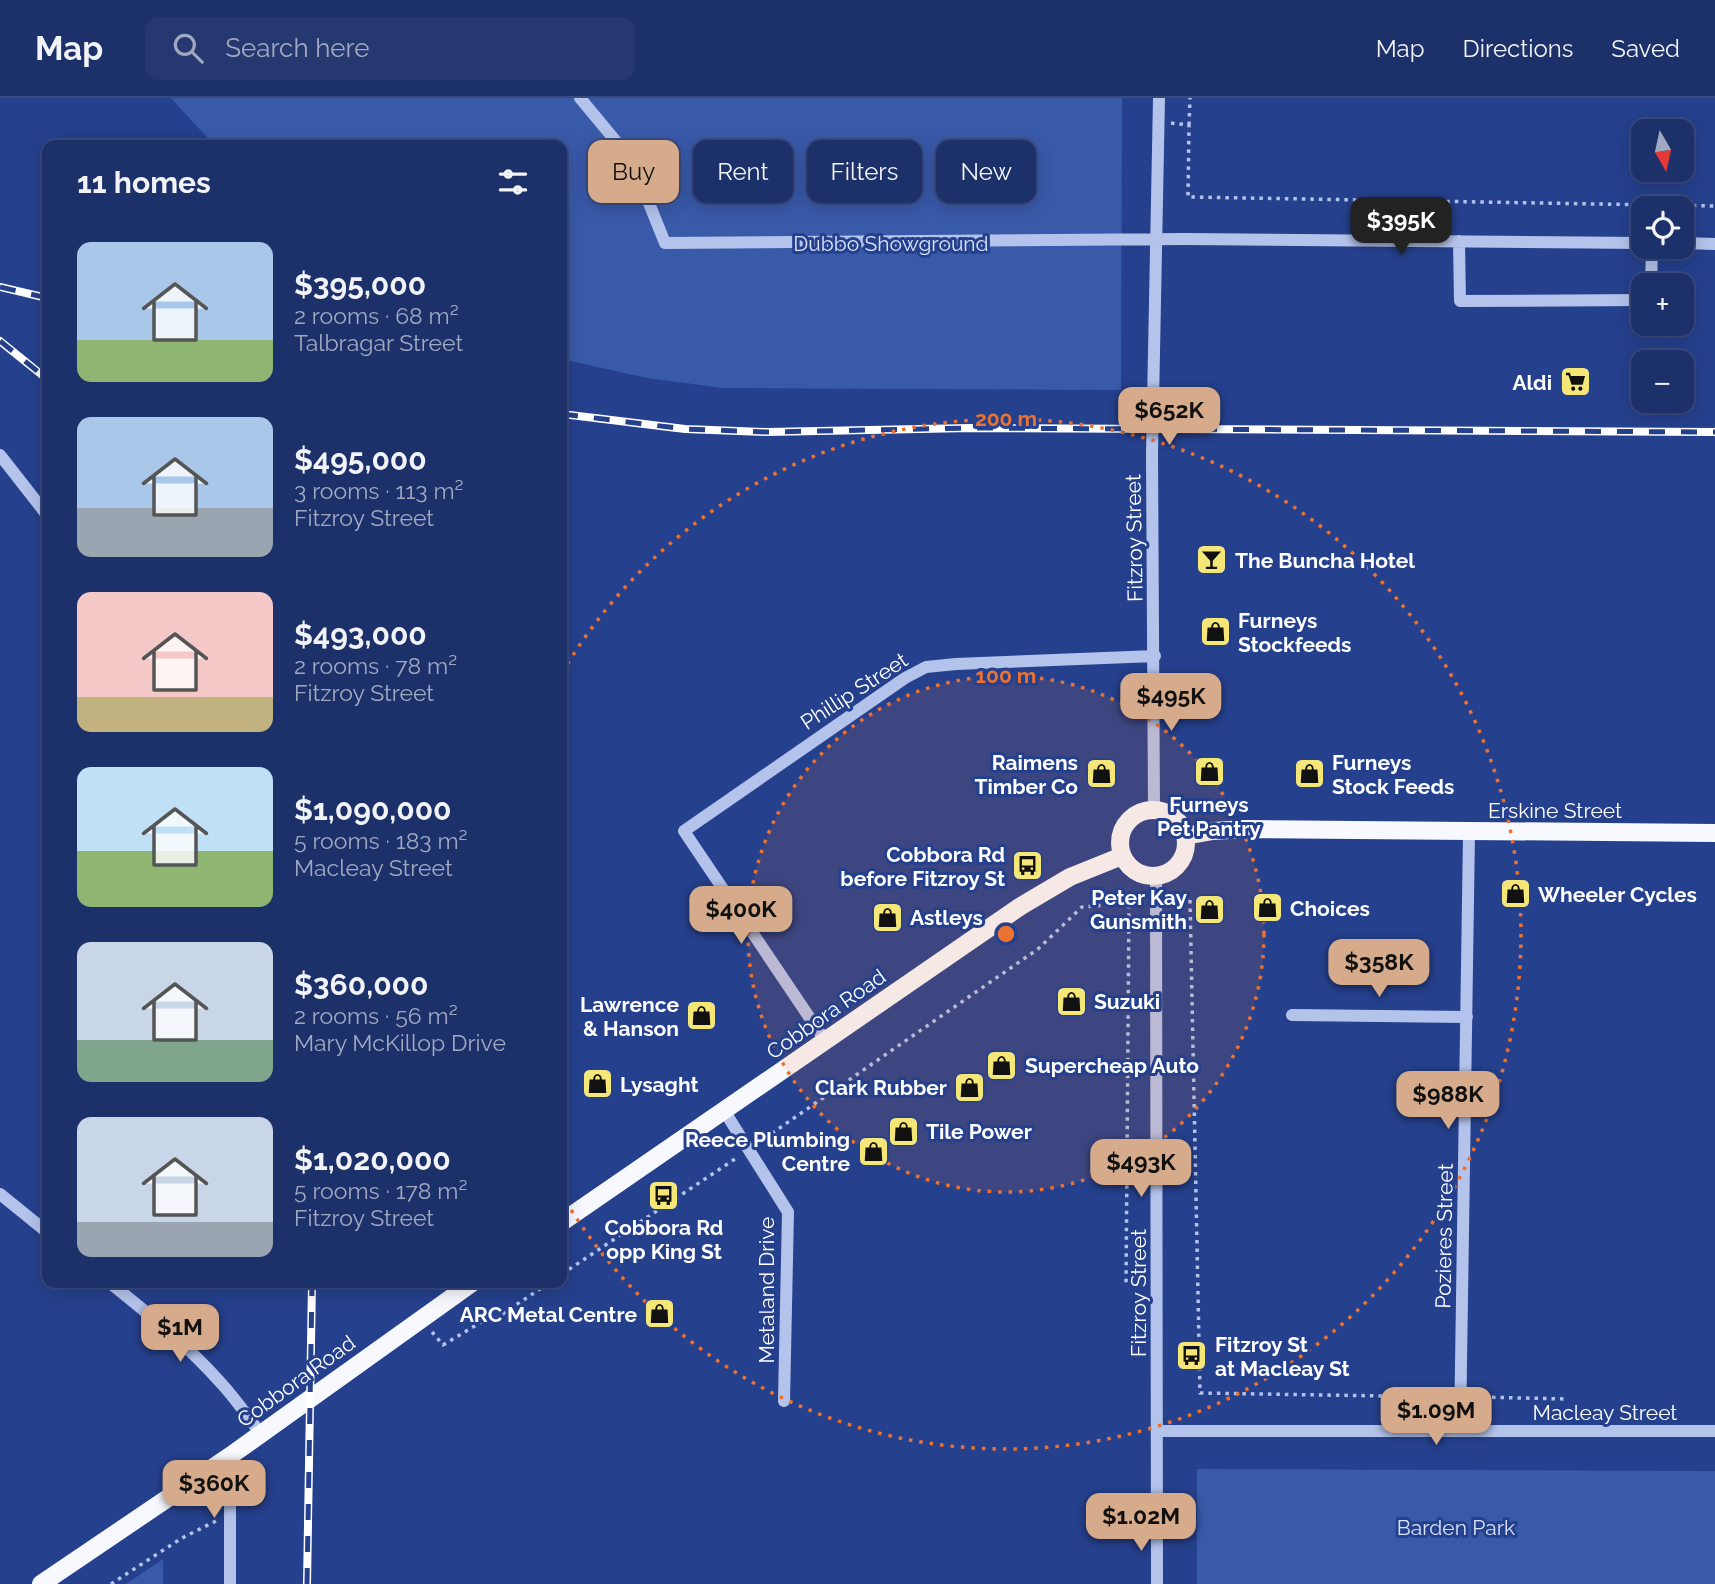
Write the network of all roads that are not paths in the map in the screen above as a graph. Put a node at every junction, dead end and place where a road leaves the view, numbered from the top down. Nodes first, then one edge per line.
1 (580, 98) edge
2 (1159, 98) edge
3 (1158, 239) junction
4 (1459, 241) junction
5 (1631, 243) edge
6 (1694, 243) edge
7 (1715, 244) edge
8 (1631, 300) edge
9 (0, 455) edge
10 (42, 508) edge
11 (1155, 656) junction
12 (1154, 809) junction
13 (1469, 833) junction
14 (1715, 833) edge
15 (1185, 836) junction
16 (1122, 856) junction
17 (1156, 876) junction
18 (1292, 1015) dead end
19 (1467, 1017) junction
20 (826, 1042) junction
21 (725, 1112) junction
22 (0, 1194) edge
23 (567, 1219) edge
24 (42, 1228) edge
25 (116, 1288) edge
26 (465, 1288) edge
27 (784, 1401) dead end
28 (1460, 1430) junction
29 (1158, 1431) junction
30 (1715, 1431) edge
31 (261, 1434) junction
32 (230, 1456) junction
33 (41, 1584) edge
34 (230, 1584) edge
35 (1157, 1584) edge

1 - 3 street
2 - 3 street, Fitzroy Street
3 - 4 street
3 - 11 street, Fitzroy Street
4 - 5 street
4 - 8 street
6 - 7 street
9 - 10 street
11 - 12 street, Fitzroy Street
11 - 20 street, Phillip Street
12 - 15 main road
12 - 16 main road
13 - 14 main road, Erskine Street
13 - 15 main road, Erskine Street
13 - 19 street, Pozieres Street
15 - 17 main road
16 - 17 main road
16 - 20 main road, Cobbora Road
17 - 29 street, Fitzroy Street
18 - 19 street
19 - 28 street, Pozieres Street
20 - 21 main road, Cobbora Road
21 - 23 main road, Cobbora Road
21 - 27 street, Metaland Drive
22 - 24 street
25 - 31 street
26 - 31 main road, Cobbora Road
28 - 29 street, Macleay Street
28 - 30 street, Macleay Street
29 - 35 street, Fitzroy Street
31 - 32 main road, Cobbora Road
32 - 33 main road, Cobbora Road
32 - 34 street

